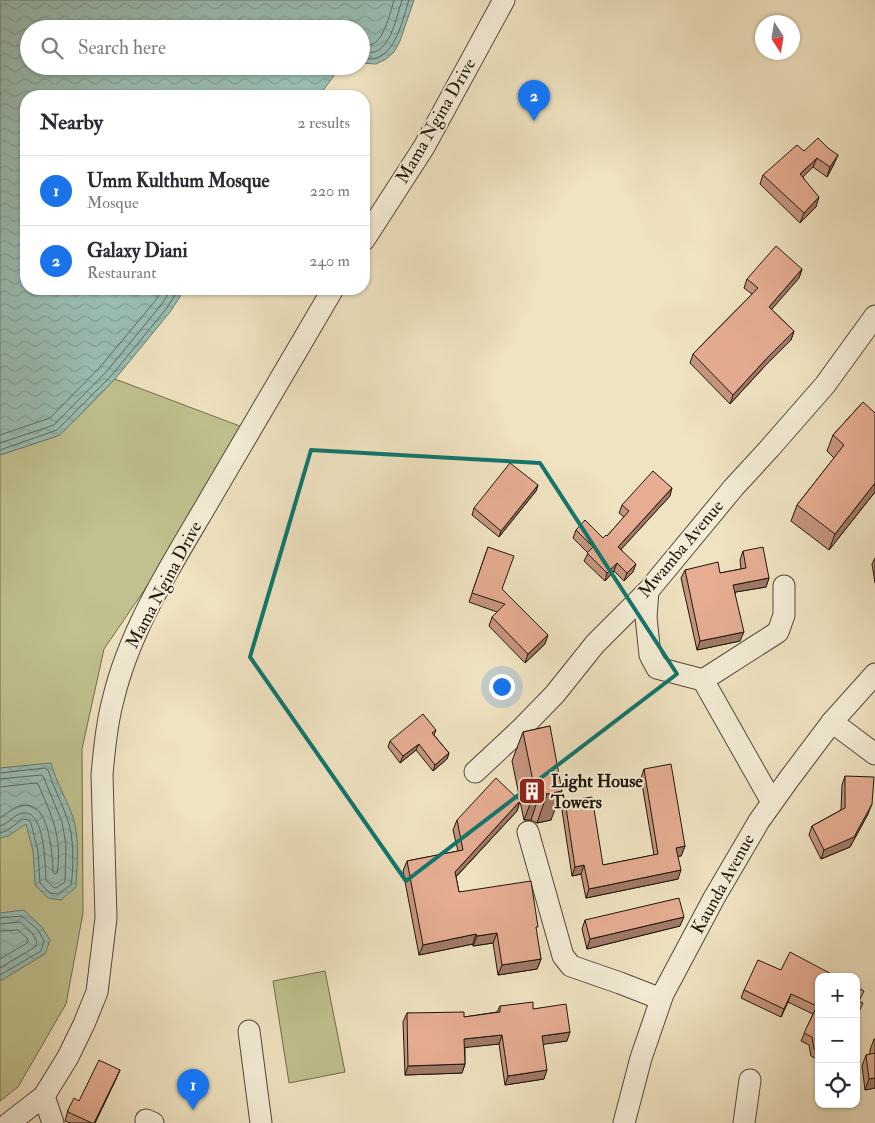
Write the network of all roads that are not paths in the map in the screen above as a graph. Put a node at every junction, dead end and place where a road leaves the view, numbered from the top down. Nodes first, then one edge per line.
1 (504, 0) edge
2 (370, 231) edge
3 (330, 295) edge
4 (875, 316) edge
5 (784, 586) dead end
6 (648, 591) junction
7 (875, 674) edge
8 (703, 680) junction
9 (832, 722) junction
10 (875, 754) edge
11 (475, 772) dead end
12 (772, 802) junction
13 (528, 832) dead end
14 (661, 1000) junction
15 (249, 1031) dead end
16 (750, 1080) dead end
17 (44, 1096) junction
18 (9, 1123) edge
19 (53, 1123) edge
20 (261, 1123) edge
21 (624, 1123) edge
22 (744, 1123) edge

1 - 2 street, Mama Ngina Drive
3 - 17 street, Mama Ngina Drive
4 - 6 street, Mwamba Avenue
5 - 8 street
6 - 8 street
6 - 11 street, Mwamba Avenue
7 - 9 street, Kaunda Avenue
8 - 12 street
9 - 10 street
9 - 12 street, Kaunda Avenue
12 - 14 street, Kaunda Avenue
13 - 14 street
14 - 21 street, Kaunda Avenue
15 - 20 street
16 - 22 street
17 - 18 street, Mama Ngina Drive
17 - 19 street

